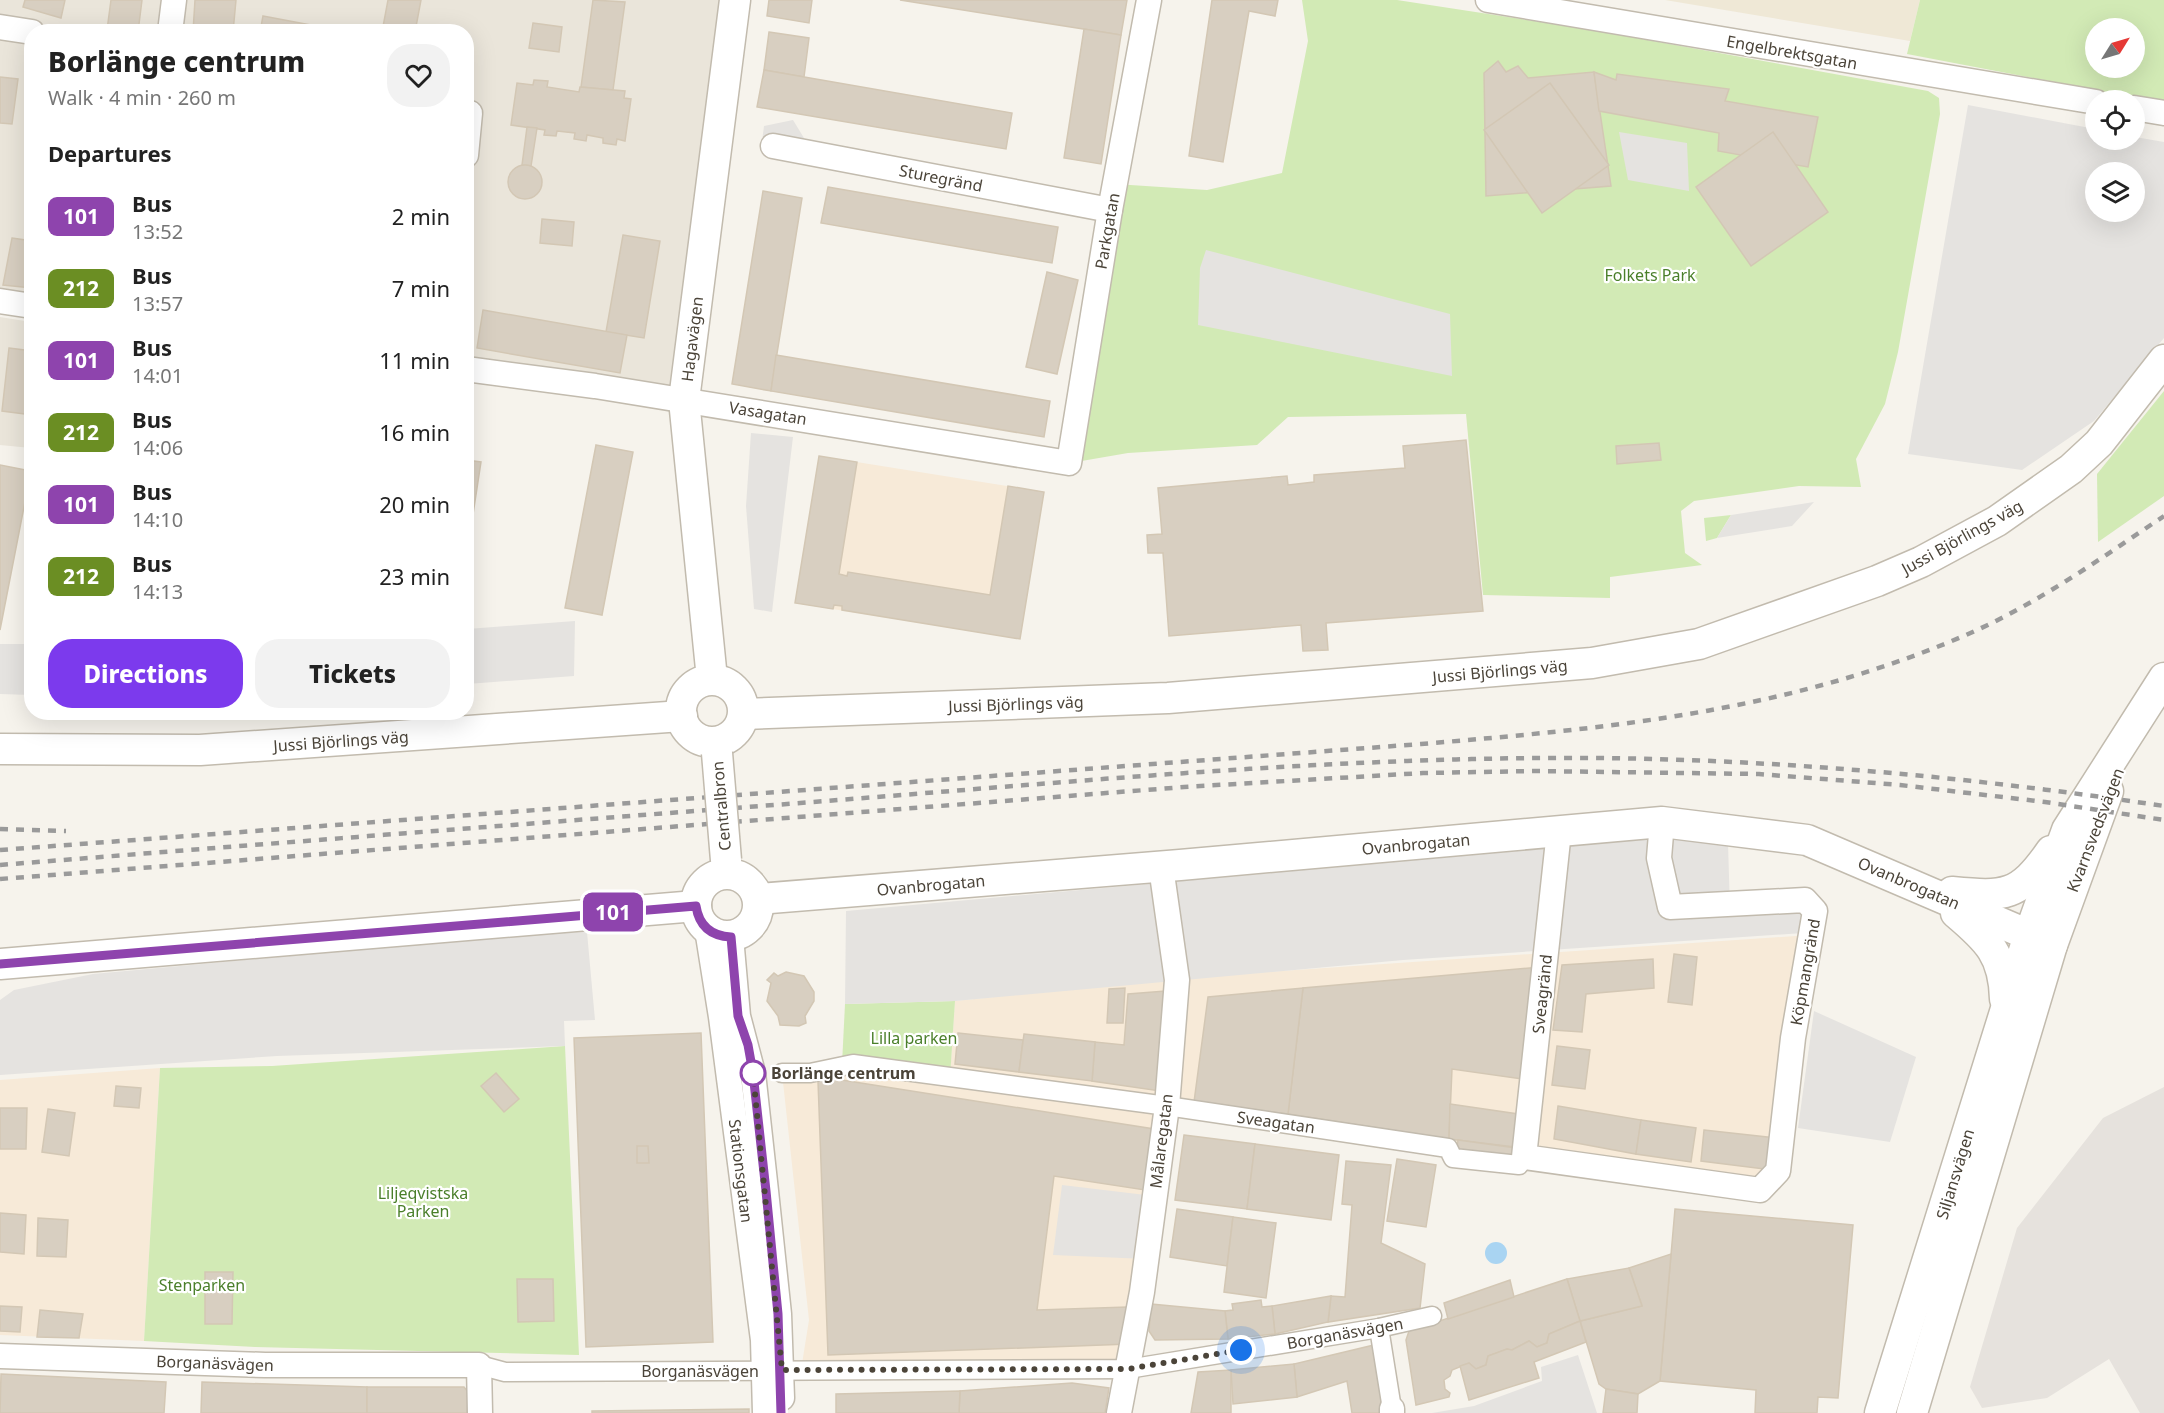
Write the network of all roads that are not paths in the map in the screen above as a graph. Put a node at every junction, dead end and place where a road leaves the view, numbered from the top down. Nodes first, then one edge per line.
1 (174, 0) edge
2 (735, 0) edge
3 (1149, 0) edge
4 (1488, 0) edge
5 (1601, 9) edge
6 (171, 24) edge
7 (0, 27) edge
8 (24, 31) edge
9 (2085, 100) edge
10 (2145, 110) edge
11 (2164, 113) edge
12 (773, 146) dead end
13 (1110, 210) junction
14 (0, 301) edge
15 (24, 305) edge
16 (2164, 360) edge
17 (474, 370) edge
18 (684, 400) junction
19 (1070, 463) joint
20 (2164, 678) edge
21 (712, 679) junction
22 (744, 714) junction
23 (681, 716) junction
24 (2141, 717) junction
25 (716, 748) junction
26 (0, 749) edge
27 (1662, 822) junction
28 (2067, 830) junction
29 (1559, 831) junction
30 (726, 867) junction
31 (1161, 867) junction
32 (1928, 891) junction
33 (758, 899) junction
34 (711, 924) junction
35 (2040, 940) junction
36 (0, 964) edge
37 (2005, 1014) junction
38 (782, 1072) dead end
39 (1167, 1106) junction
40 (1524, 1157) junction
41 (1760, 1190) joint
42 (1432, 1316) dead end
43 (1379, 1328) junction
44 (0, 1356) edge
45 (479, 1365) junction
46 (1128, 1369) junction
47 (774, 1370) junction
48 (1392, 1411) edge
49 (480, 1413) edge
50 (765, 1413) edge
51 (781, 1413) edge
52 (1119, 1413) edge
53 (1880, 1413) edge
54 (1912, 1413) edge

1 - 6 street
2 - 18 street, Hagavägen
3 - 13 street, Parkgatan
4 - 5 street, Engelbrektsgatan
5 - 9 street, Engelbrektsgatan
7 - 8 street
10 - 11 street
12 - 13 street, Sturegränd
13 - 19 street, Parkgatan
14 - 15 street
16 - 22 street, Jussi Björlings väg
17 - 18 street, Vasagatan
18 - 19 street, Vasagatan
18 - 21 street, Hagavägen
20 - 24 street, Kvarnsvedsvägen
21 - 22 street
21 - 23 street
22 - 25 street
23 - 25 street
23 - 26 street, Jussi Björlings väg
24 - 28 street, Kvarnsvedsvägen
24 - 35 street, Kvarnsvedsvägen
25 - 30 street, Centralbron, bridge
27 - 29 street, Ovanbrogatan
27 - 32 street, Ovanbrogatan
27 - 41 street, Köpmangränd
28 - 32 street
28 - 35 street, Kvarnsvedsvägen
29 - 31 street, Ovanbrogatan
29 - 40 street, Sveagränd
30 - 33 street
30 - 34 street
31 - 33 street, Ovanbrogatan
31 - 39 street, Målaregatan
32 - 35 street, Ovanbrogatan
32 - 37 street
33 - 34 street
34 - 36 street
34 - 47 street, Stationsgatan
35 - 37 street, Siljansvägen
35 - 54 street, Siljansvägen
37 - 53 street, Siljansvägen
38 - 39 street, Sveagatan
39 - 40 street, Sveagatan
39 - 46 street, Målaregatan
40 - 41 street, Sveagatan
42 - 43 street, Borganäsvägen
43 - 46 street, Borganäsvägen
43 - 48 street
44 - 45 street, Borganäsvägen
45 - 47 street, Borganäsvägen
45 - 49 street
46 - 47 street, Borganäsvägen
46 - 52 street, Målaregatan
47 - 50 street, Stationsgatan
47 - 51 street, Stationsgatan

